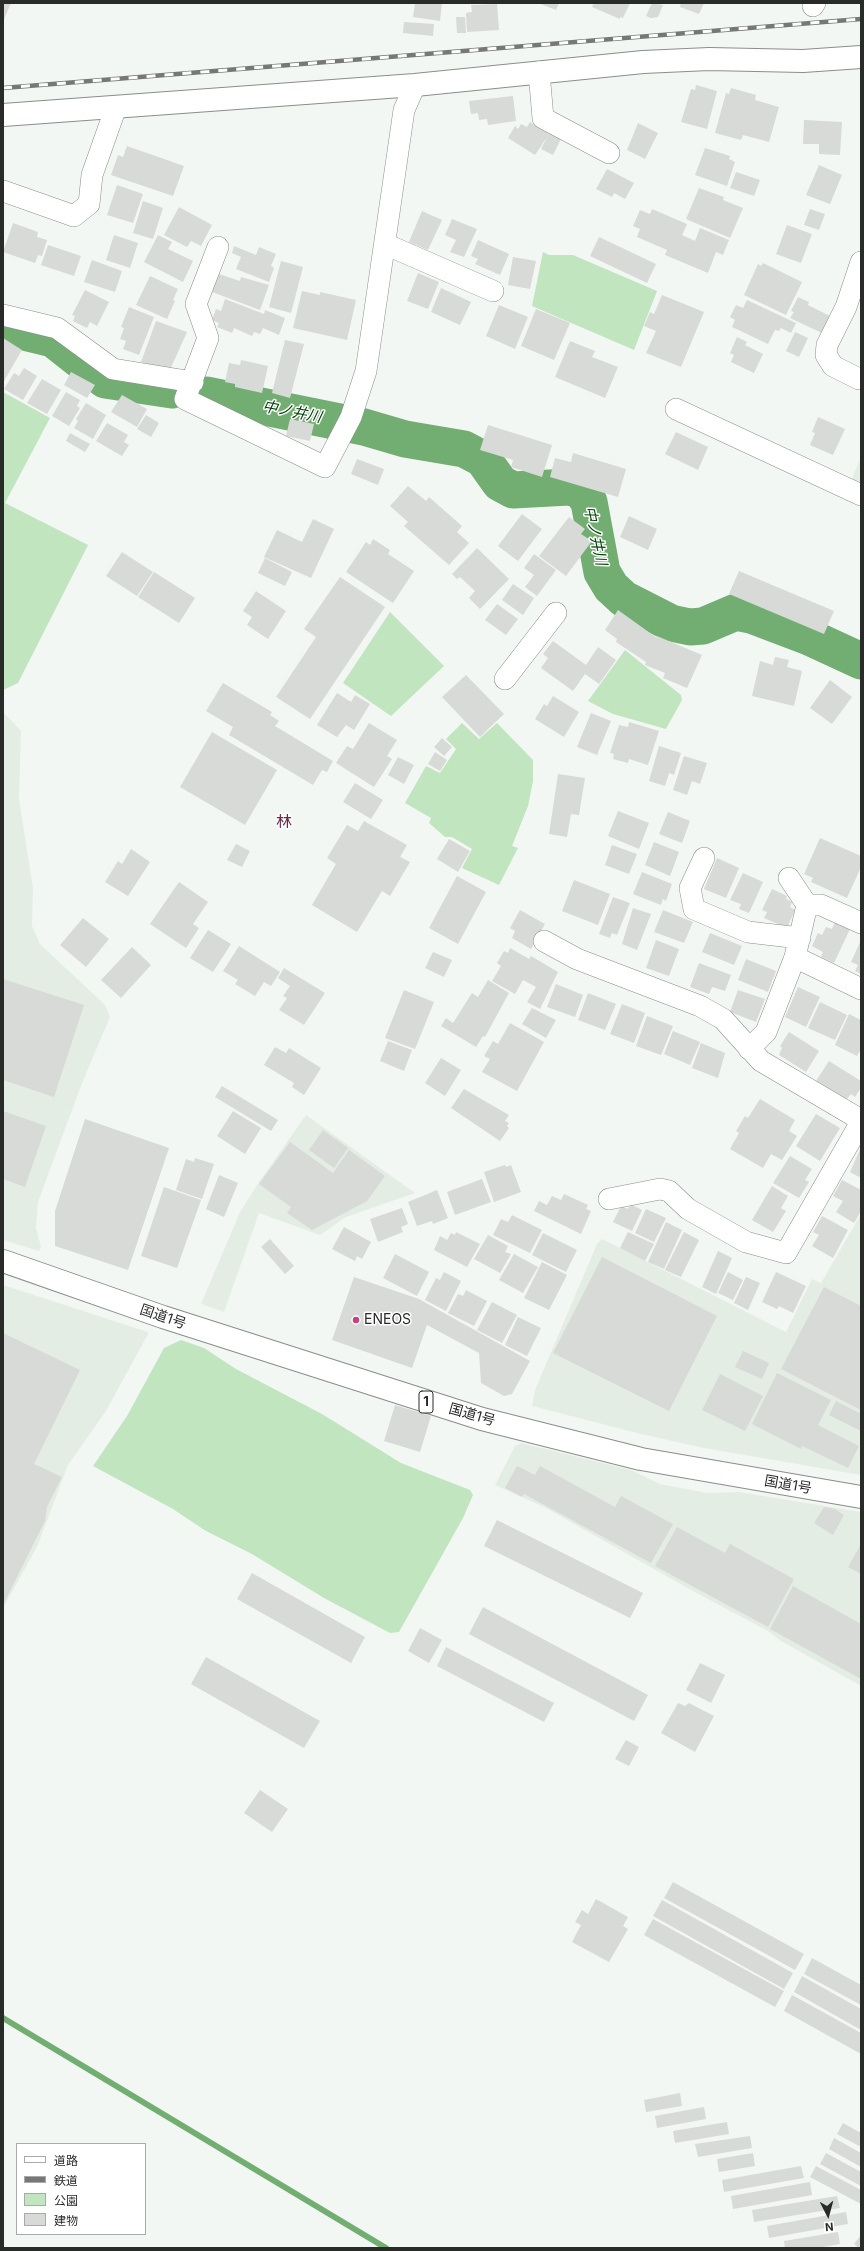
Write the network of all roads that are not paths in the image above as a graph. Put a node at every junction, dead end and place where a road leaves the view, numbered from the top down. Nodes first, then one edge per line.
1 (861, 57) edge
2 (539, 72) junction
3 (415, 85) junction
4 (116, 107) junction
5 (3, 115) edge
6 (609, 153) dead end
7 (3, 191) edge
8 (385, 244) junction
9 (218, 247) dead end
10 (861, 262) edge
11 (493, 291) dead end
12 (3, 315) edge
13 (859, 379) dead end
14 (193, 382) junction
15 (676, 409) dead end
16 (861, 495) edge
17 (556, 613) dead end
18 (505, 679) dead end
19 (704, 858) dead end
20 (789, 878) dead end
21 (807, 905) junction
22 (861, 923) edge
23 (544, 941) dead end
24 (797, 948) junction
25 (861, 989) edge
26 (749, 1049) junction
27 (861, 1121) edge
28 (609, 1198) dead end
29 (3, 1261) edge
30 (861, 1497) edge

1 - 2 main road
2 - 3 main road
2 - 6 street
3 - 4 main road
3 - 8 street
4 - 5 main road
4 - 7 street
8 - 11 street
8 - 14 street
9 - 14 street
10 - 13 street
12 - 14 street
15 - 16 street
17 - 18 street
19 - 24 street
20 - 21 street
21 - 22 street
21 - 24 street
23 - 26 street
24 - 25 street
24 - 26 street
26 - 27 street
27 - 28 street
29 - 30 main road, 国道1号 / 1

